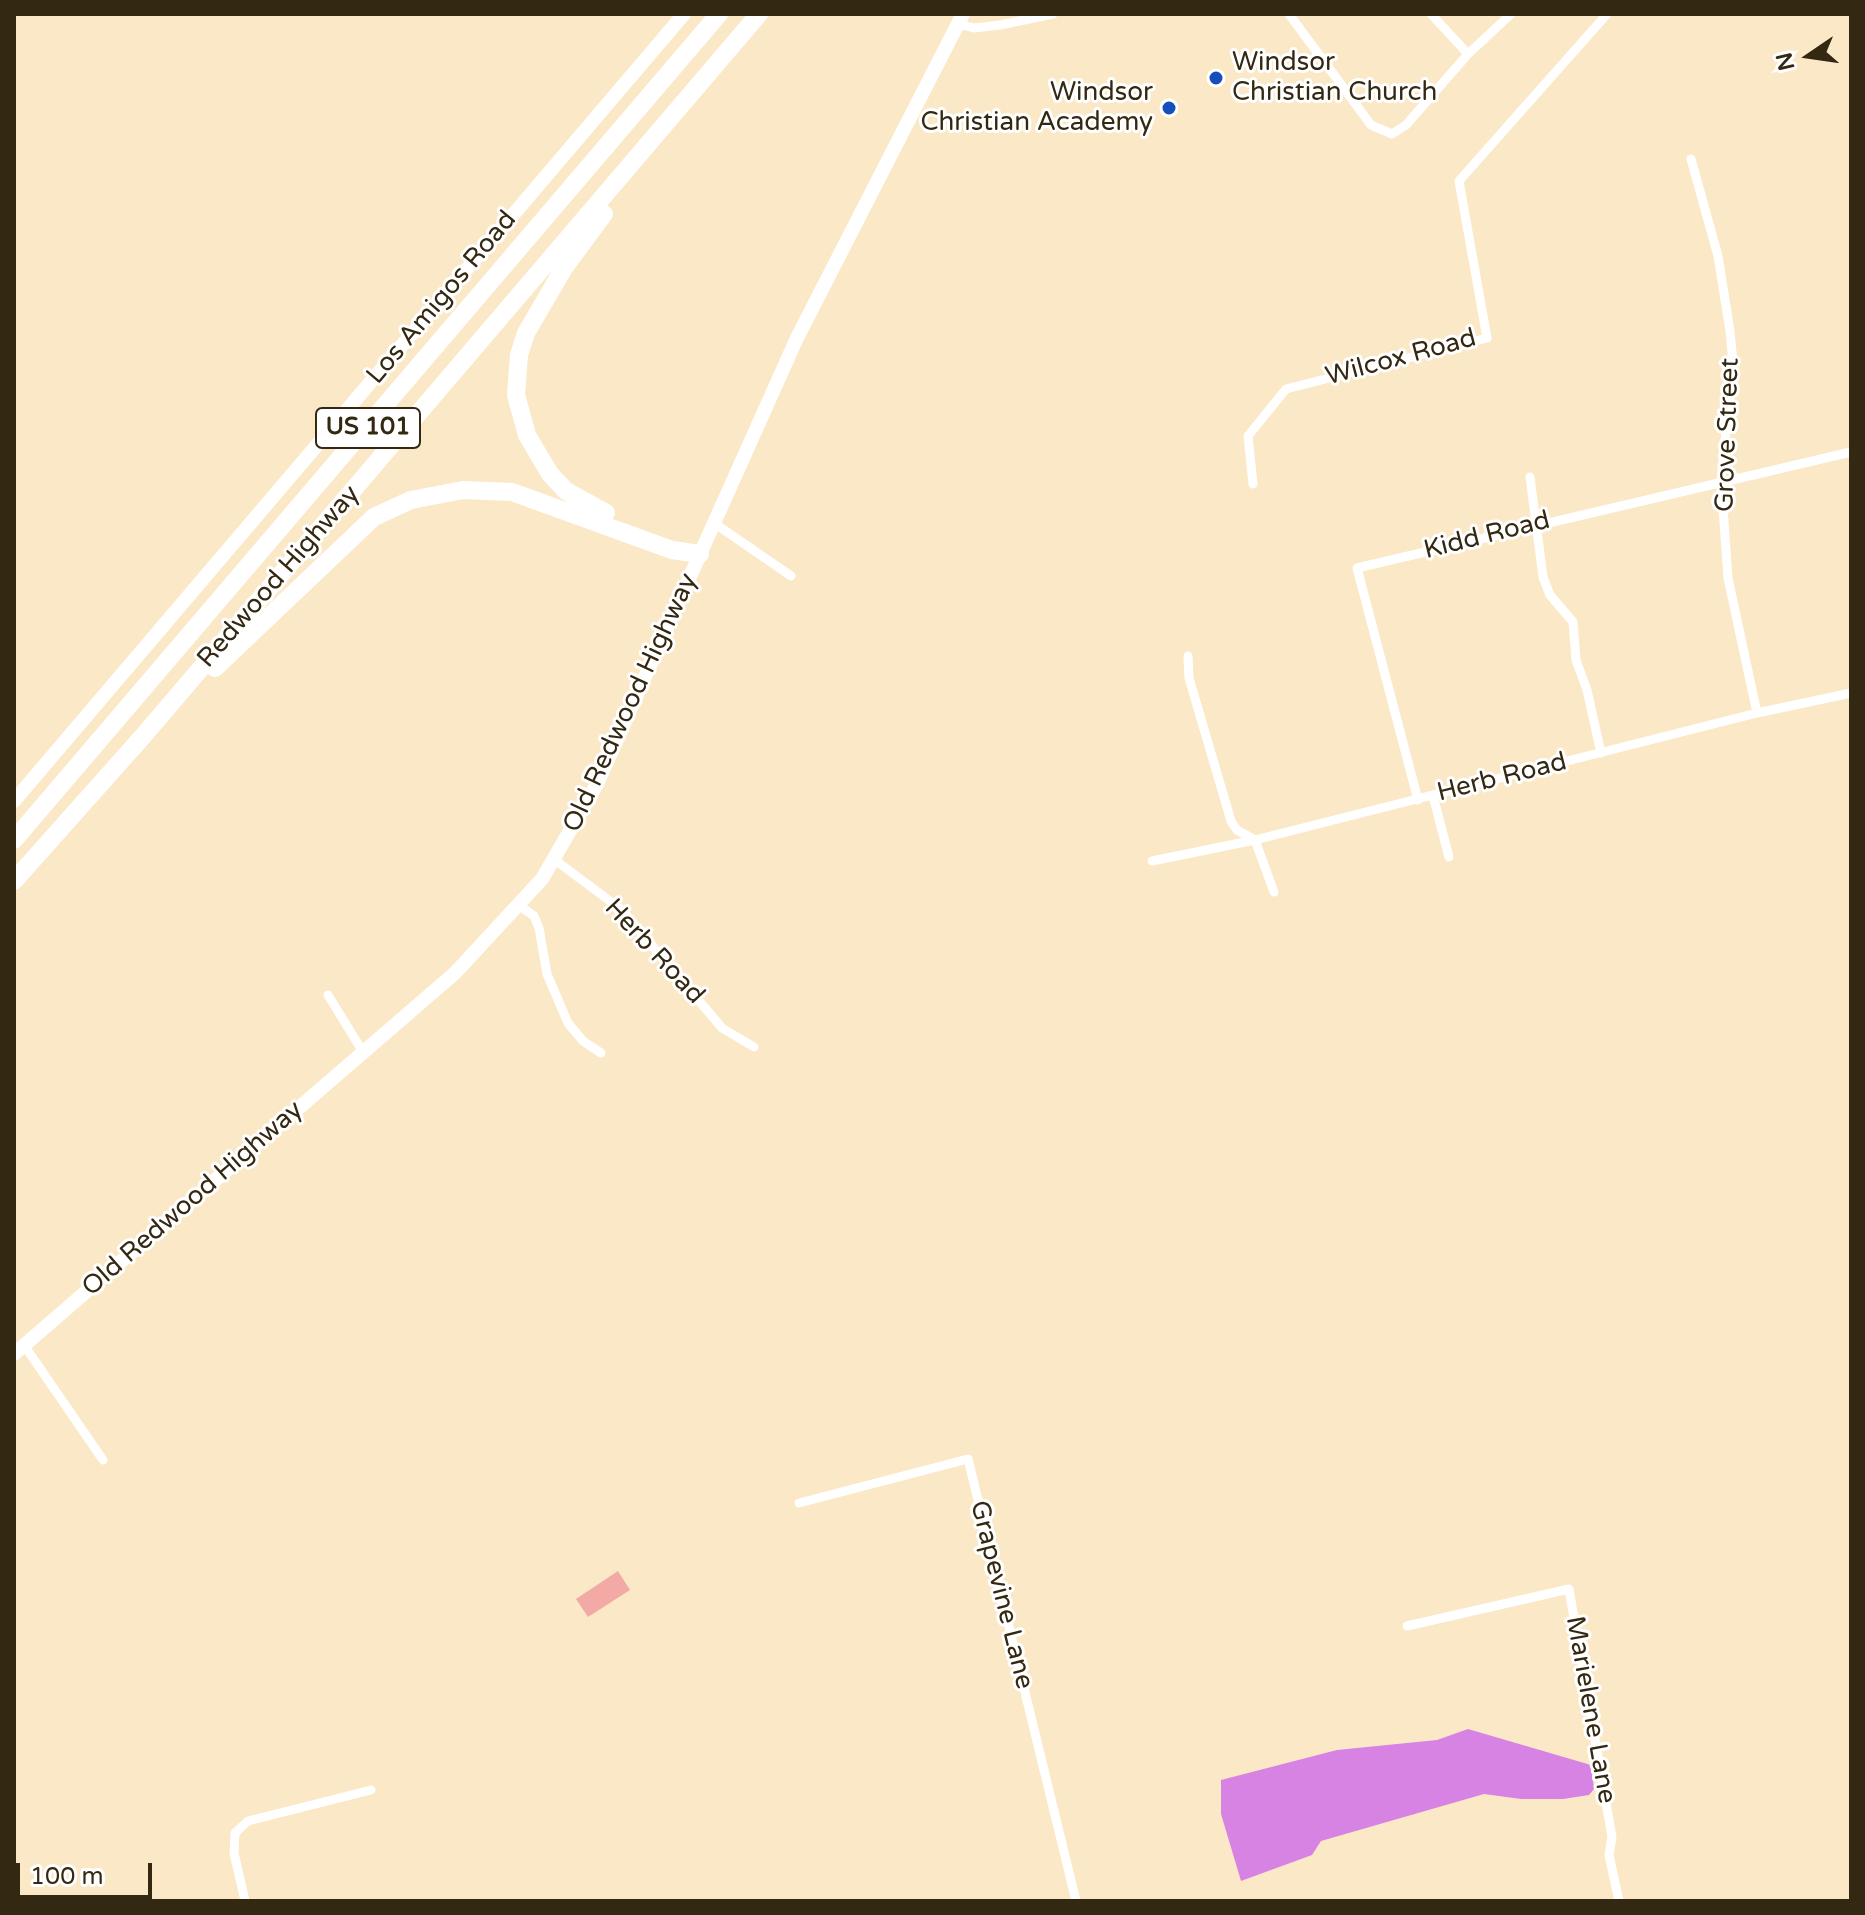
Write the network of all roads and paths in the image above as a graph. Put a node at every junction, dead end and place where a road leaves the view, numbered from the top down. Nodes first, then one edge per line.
1 (684, 14) edge
2 (719, 14) edge
3 (759, 14) edge
4 (1053, 14) edge
5 (1289, 14) edge
6 (1431, 14) edge
7 (1511, 14) edge
8 (1607, 14) edge
9 (960, 19) edge
10 (1468, 54) junction
11 (696, 89) junction
12 (1691, 159) dead end
13 (1851, 452) edge
14 (1530, 477) dead end
15 (1721, 480) junction
16 (1253, 484) dead end
17 (714, 523) junction
18 (1535, 525) junction
19 (700, 554) junction
20 (791, 576) dead end
21 (1188, 656) dead end
22 (1851, 693) edge
23 (1757, 713) junction
24 (144, 735) junction
25 (1601, 753) junction
26 (1433, 796) junction
27 (1418, 800) junction
28 (14, 801) edge
29 (14, 840) edge
30 (1255, 840) junction
31 (1449, 857) dead end
32 (555, 860) junction
33 (1152, 861) dead end
34 (14, 881) edge
35 (1274, 892) dead end
36 (520, 906) junction
37 (328, 995) dead end
38 (754, 1047) dead end
39 (363, 1052) junction
40 (601, 1053) dead end
41 (19, 1350) edge
42 (103, 1460) dead end
43 (799, 1503) dead end
44 (1407, 1626) dead end
45 (371, 1790) dead end
46 (245, 1901) edge
47 (1076, 1901) edge
48 (1619, 1901) edge

1 - 28 main road, Los Amigos Road
2 - 29 highway, Redwood Highway / US 101
3 - 11 highway, Redwood Highway / US 101
4 - 9 street
5 - 10 street
6 - 10 street
7 - 10 street
8 - 16 street, Wilcox Road
9 - 17 main road, Old Redwood Highway
11 - 19 highway
11 - 24 highway, Redwood Highway / US 101
12 - 15 street, Grove Street
13 - 15 street, Kidd Road
14 - 18 street
15 - 18 street, Kidd Road
15 - 23 street, Grove Street
17 - 19 main road, Old Redwood Highway
17 - 20 street
18 - 25 street
18 - 27 street, Kidd Road
19 - 24 highway
19 - 32 main road, Old Redwood Highway
21 - 30 street
22 - 23 street, Herb Road
23 - 25 street, Herb Road
24 - 34 highway, Redwood Highway / US 101
25 - 26 street, Herb Road
26 - 27 street, Herb Road
26 - 31 street
27 - 30 street, Herb Road
30 - 33 street, Herb Road
30 - 35 street
32 - 36 main road, Old Redwood Highway
32 - 38 street, Herb Road
36 - 39 main road, Old Redwood Highway
36 - 40 street
37 - 39 street
39 - 41 main road, Old Redwood Highway
41 - 42 street
43 - 47 street, Grapevine Lane
44 - 48 street, Marielene Lane
45 - 46 street

